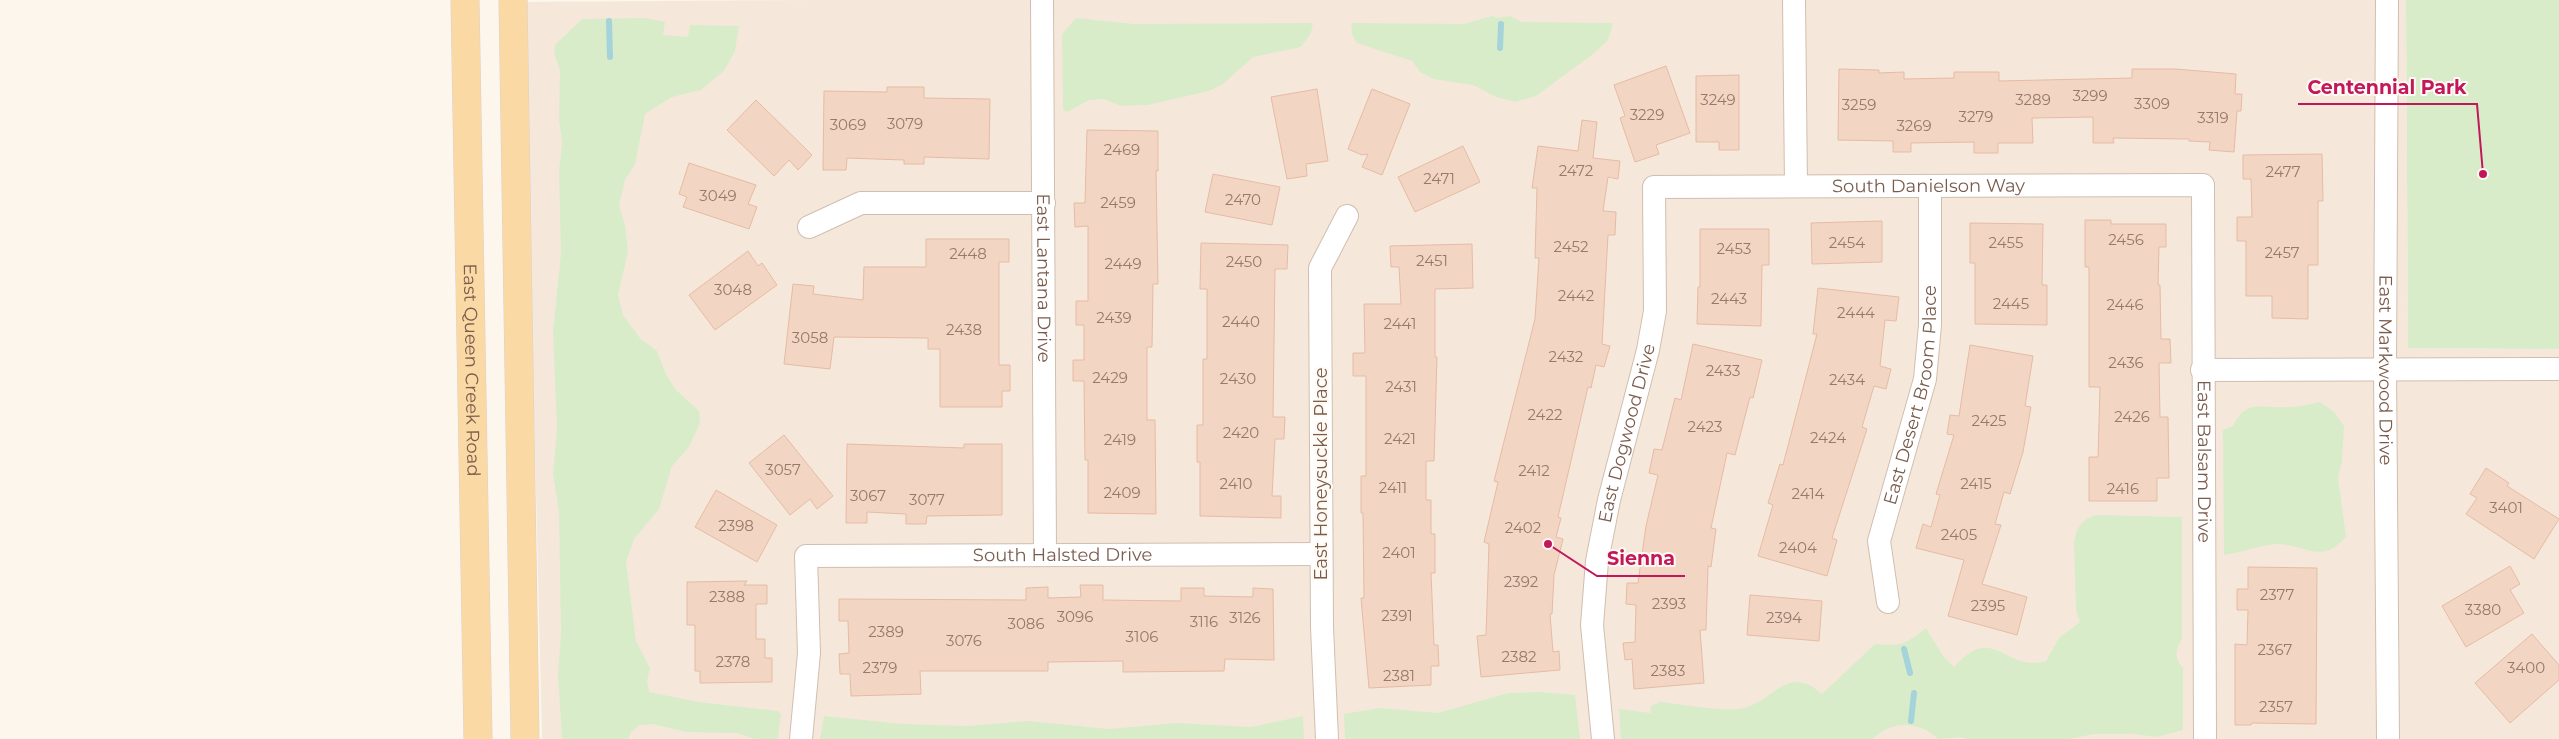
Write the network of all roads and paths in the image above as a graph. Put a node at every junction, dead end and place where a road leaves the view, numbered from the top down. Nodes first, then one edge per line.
1 (465, 0) edge
2 (513, 0) edge
3 (1042, 0) edge
4 (1794, 0) edge
5 (2387, 0) edge
6 (2203, 184) joint
7 (1654, 186) joint
8 (1796, 186) junction
9 (1930, 186) junction
10 (1044, 203) junction
11 (1347, 216) dead end
12 (809, 227) dead end
13 (2559, 369) edge
14 (2202, 370) junction
15 (2385, 370) junction
16 (1321, 554) junction
17 (1045, 555) junction
18 (1888, 602) dead end
19 (478, 739) edge
20 (525, 739) edge
21 (801, 739) edge
22 (1327, 739) edge
23 (1603, 739) edge
24 (2205, 739) edge
25 (2388, 739) edge

1 - 19 main road, East Queen Creek Road
2 - 20 main road
3 - 10 street, East Lantana Drive
4 - 8 street
5 - 15 street, East Markwood Drive
6 - 9 street, South Danielson Way
6 - 14 street, East Balsam Drive
7 - 8 street, South Danielson Way
7 - 23 street, East Dogwood Drive
8 - 9 street, South Danielson Way
9 - 18 street, East Desert Broom Place
10 - 12 street
10 - 17 street, East Lantana Drive
11 - 16 street, East Honeysuckle Place
13 - 15 street
14 - 15 street
14 - 24 street, East Balsam Drive
15 - 25 street, East Markwood Drive
16 - 17 street, South Halsted Drive
16 - 22 street, East Honeysuckle Place
17 - 21 street, South Halsted Drive

